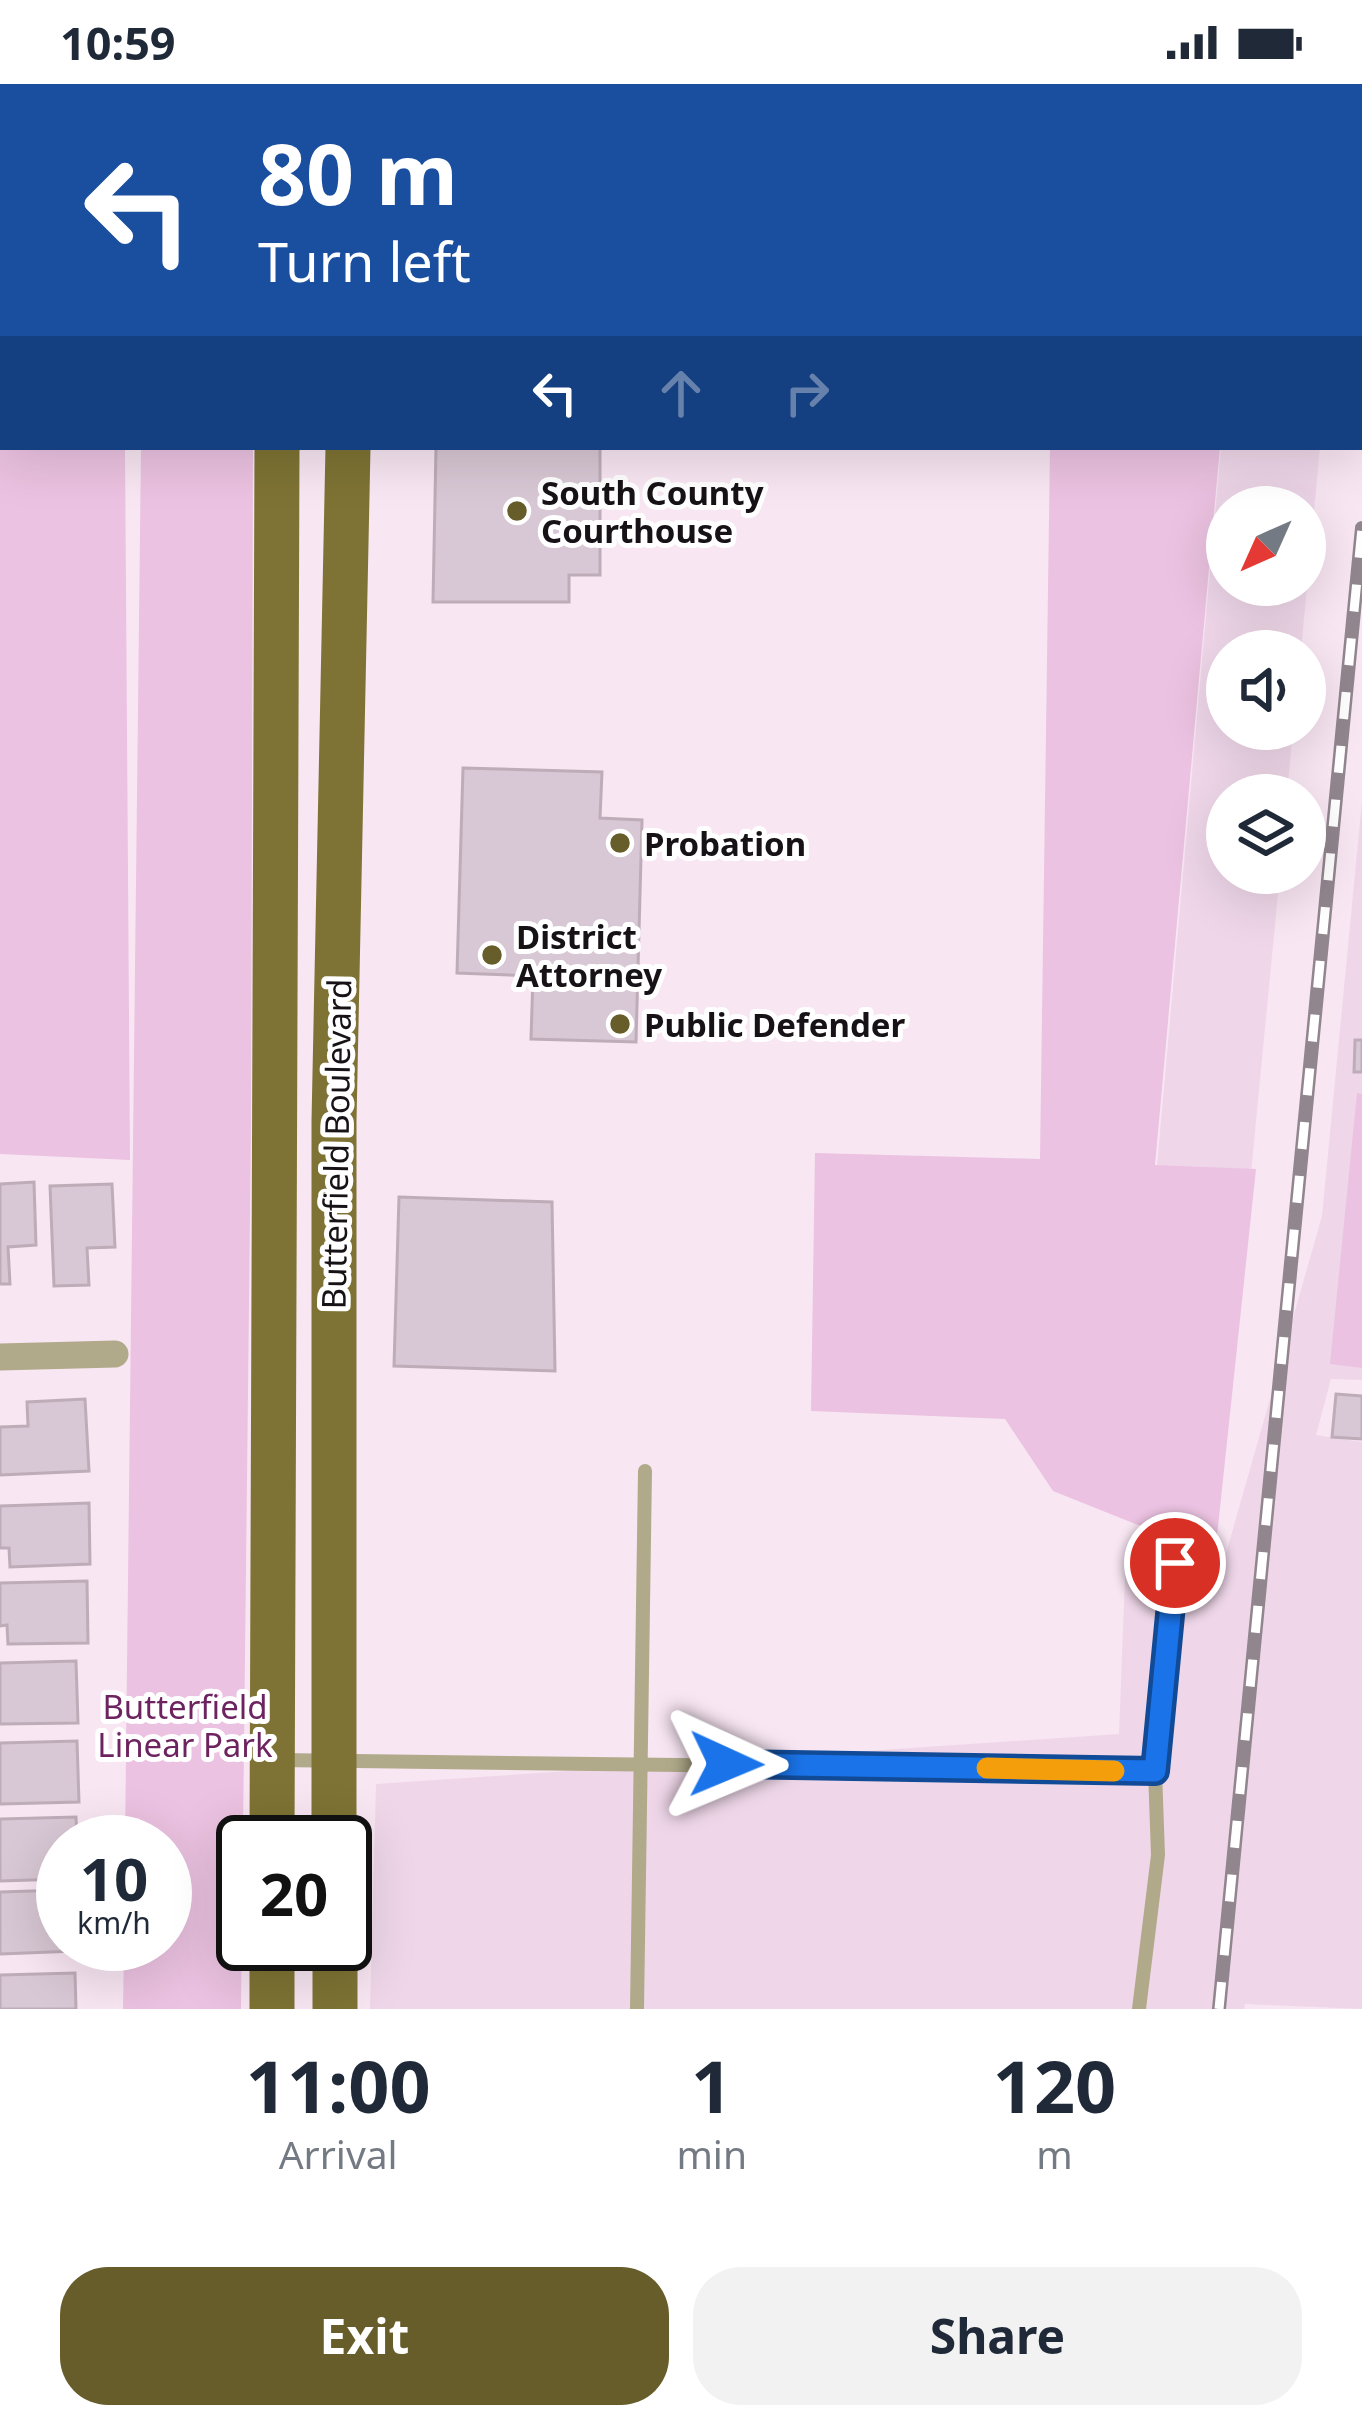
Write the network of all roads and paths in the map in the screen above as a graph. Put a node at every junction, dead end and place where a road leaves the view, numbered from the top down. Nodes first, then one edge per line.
1 (277, 450) edge
2 (348, 450) edge
3 (115, 1354) dead end
4 (0, 1357) edge
5 (644, 1471) dead end
6 (1175, 1563) dead end
7 (272, 1760) junction
8 (334, 1761) junction
9 (642, 1763) junction
10 (1155, 1771) junction
11 (272, 1815) edge
12 (334, 1815) edge
13 (272, 1971) edge
14 (335, 1971) edge
15 (272, 2009) edge
16 (335, 2009) edge
17 (637, 2009) edge
18 (1139, 2009) edge

1 - 7 main road, Butterfield Boulevard
2 - 8 main road, Butterfield Boulevard
3 - 4 street
5 - 9 lane
6 - 10 lane
7 - 8 lane
7 - 11 main road, Butterfield Boulevard
8 - 9 lane
8 - 12 main road, Butterfield Boulevard
9 - 10 lane
9 - 17 lane
10 - 18 lane
13 - 15 main road
14 - 16 main road

